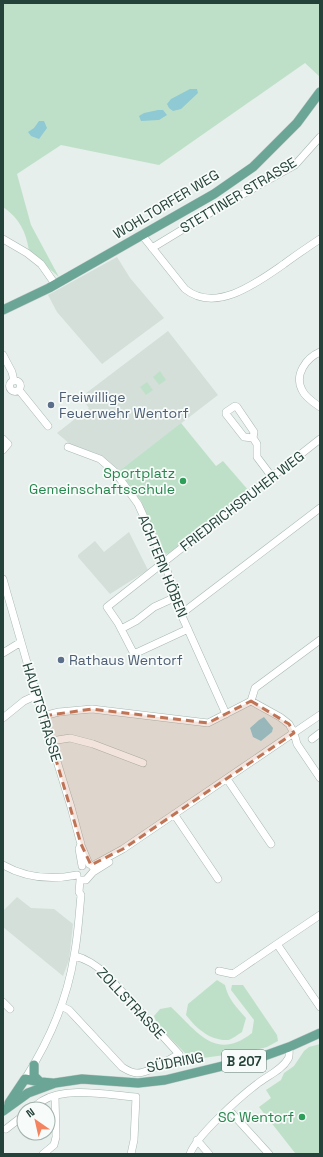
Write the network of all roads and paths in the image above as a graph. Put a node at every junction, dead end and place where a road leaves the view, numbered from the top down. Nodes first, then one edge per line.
1 (320, 92) edge
2 (320, 137) edge
3 (142, 236) junction
4 (3, 238) edge
5 (320, 240) edge
6 (152, 248) junction
7 (55, 284) junction
8 (3, 310) edge
9 (320, 352) edge
10 (3, 355) edge
11 (320, 407) edge
12 (48, 426) dead end
13 (253, 438) junction
14 (3, 439) edge
15 (320, 439) edge
16 (68, 447) dead end
17 (3, 450) edge
18 (272, 477) junction
19 (320, 508) edge
20 (164, 562) junction
21 (3, 579) edge
22 (176, 597) junction
23 (6, 605) edge
24 (181, 614) junction
25 (121, 629) junction
26 (188, 629) junction
27 (320, 640) edge
28 (21, 642) junction
29 (3, 653) edge
30 (37, 695) junction
31 (251, 701) junction
32 (226, 714) junction
33 (320, 715) edge
34 (43, 716) junction
35 (3, 718) edge
36 (294, 733) junction
37 (320, 733) edge
38 (312, 739) dead end
39 (51, 741) junction
40 (143, 763) dead end
41 (320, 778) edge
42 (227, 779) junction
43 (174, 814) junction
44 (271, 844) dead end
45 (3, 865) edge
46 (89, 867) junction
47 (81, 879) junction
48 (218, 879) dead end
49 (320, 915) edge
50 (277, 944) junction
51 (74, 956) junction
52 (220, 971) dead end
53 (3, 1002) edge
54 (61, 1006) junction
55 (320, 1007) edge
56 (10, 1009) dead end
57 (320, 1033) edge
58 (290, 1047) junction
59 (34, 1065) junction
60 (25, 1079) junction
61 (39, 1086) junction
62 (55, 1096) junction
63 (43, 1101) edge
64 (228, 1109) junction
65 (3, 1111) edge
66 (16, 1121) edge
67 (6, 1129) dead end
68 (197, 1140) junction
69 (44, 1154) edge
70 (131, 1154) edge
71 (190, 1154) edge
72 (209, 1154) edge
73 (269, 1154) edge

1 - 3 main road, WOHLTORFER WEG
2 - 6 street, STETTINER STRASSE
3 - 6 street
3 - 7 main road, WOHLTORFER WEG
4 - 7 street
5 - 6 street
7 - 8 main road, WOHLTORFER WEG
9 - 11 street
10 - 12 street
13 - 13 street
13 - 18 street
14 - 17 street
15 - 18 street, FRIEDRICHSRUHER WEG
16 - 20 street, ACHTERN HÖBEN
18 - 20 street, FRIEDRICHSRUHER WEG
19 - 24 street
20 - 22 street, ACHTERN HÖBEN
20 - 25 street, FRIEDRICHSRUHER WEG
21 - 23 street, HAUPTSTRASSE
22 - 24 street, ACHTERN HÖBEN
22 - 25 street
23 - 28 street, HAUPTSTRASSE
24 - 26 street, ACHTERN HÖBEN
25 - 26 street
26 - 32 street, ACHTERN HÖBEN
27 - 31 street
28 - 29 street
28 - 30 street, HAUPTSTRASSE
30 - 34 street, HAUPTSTRASSE
30 - 35 street
31 - 32 street
31 - 36 street
32 - 34 street
33 - 36 street
34 - 39 street, HAUPTSTRASSE
36 - 41 street
36 - 42 street
37 - 38 street
39 - 40 street
39 - 46 street, HAUPTSTRASSE
42 - 43 street
42 - 44 street
43 - 46 street
43 - 48 street
45 - 47 street
46 - 47 street
46 - 47 street
47 - 51 street
49 - 50 street
50 - 52 street
50 - 55 street
51 - 54 street
51 - 54 street, ZOLLSTRASSE
53 - 56 street
54 - 59 street
57 - 58 main road, SÜDRING / B 207
58 - 61 main road, SÜDRING / B 207
58 - 64 street
59 - 60 street
59 - 61 main road
60 - 61 main road
60 - 65 main road, B 207
61 - 65 main road, SÜDRING / B 207
62 - 63 street
62 - 69 street
62 - 70 street
64 - 68 street
64 - 73 street
66 - 67 street
68 - 71 street
68 - 72 street

